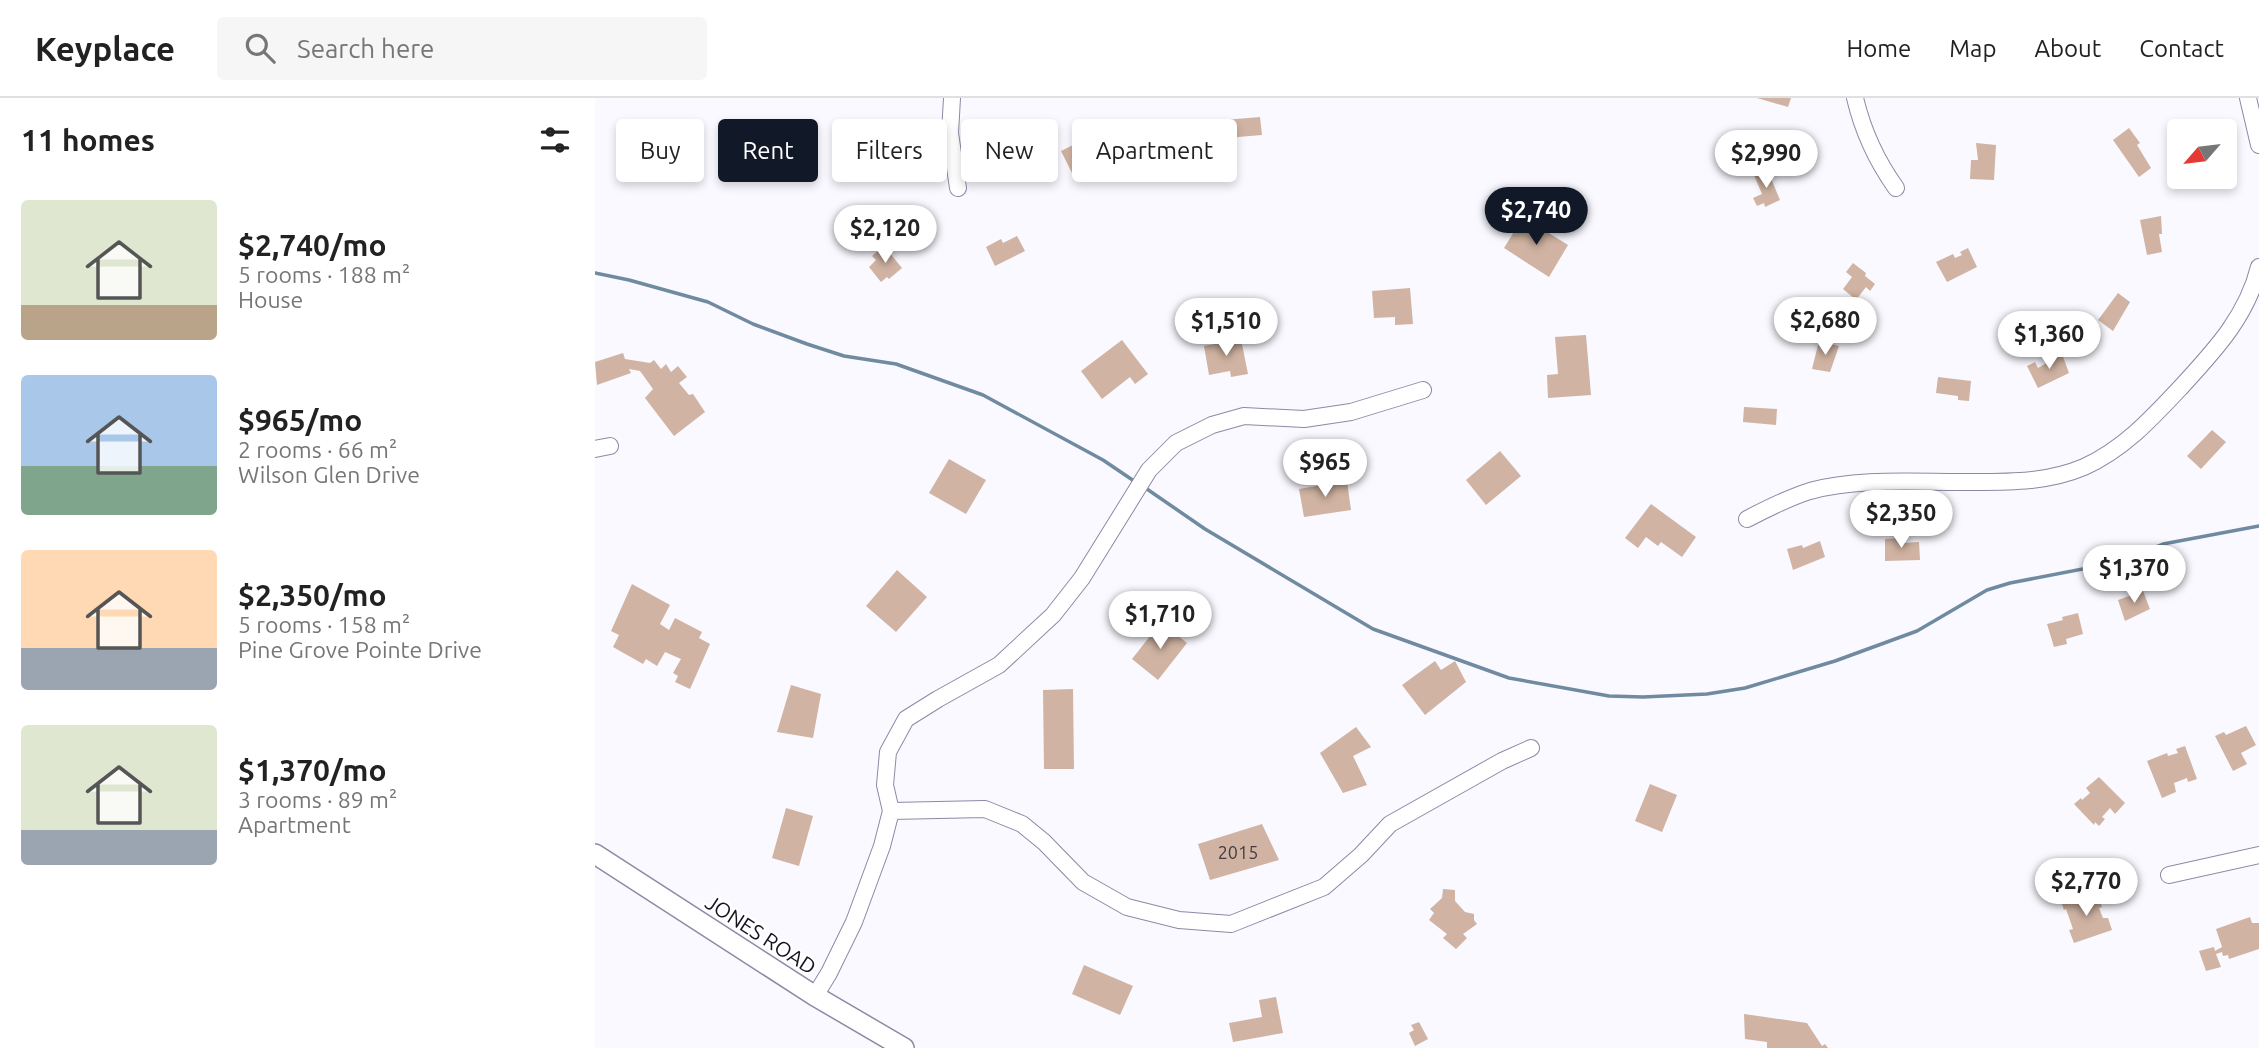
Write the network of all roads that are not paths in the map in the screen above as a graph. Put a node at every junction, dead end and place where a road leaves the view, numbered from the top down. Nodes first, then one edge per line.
1 (952, 98) edge
2 (1855, 98) edge
3 (2248, 98) edge
4 (2259, 145) edge
5 (958, 188) dead end
6 (1896, 188) dead end
7 (2259, 267) edge
8 (2254, 301) edge
9 (1423, 390) dead end
10 (1747, 519) dead end
11 (1531, 748) dead end
12 (891, 811) junction
13 (595, 854) edge
14 (2259, 855) edge
15 (2169, 875) dead end
16 (815, 996) junction
17 (904, 1048) edge

1 - 5 street
2 - 6 street
3 - 4 street
7 - 8 street
8 - 10 street
9 - 12 street
11 - 12 street
12 - 16 street
13 - 16 street, JONES ROAD
14 - 15 street
16 - 17 street, JONES ROAD

